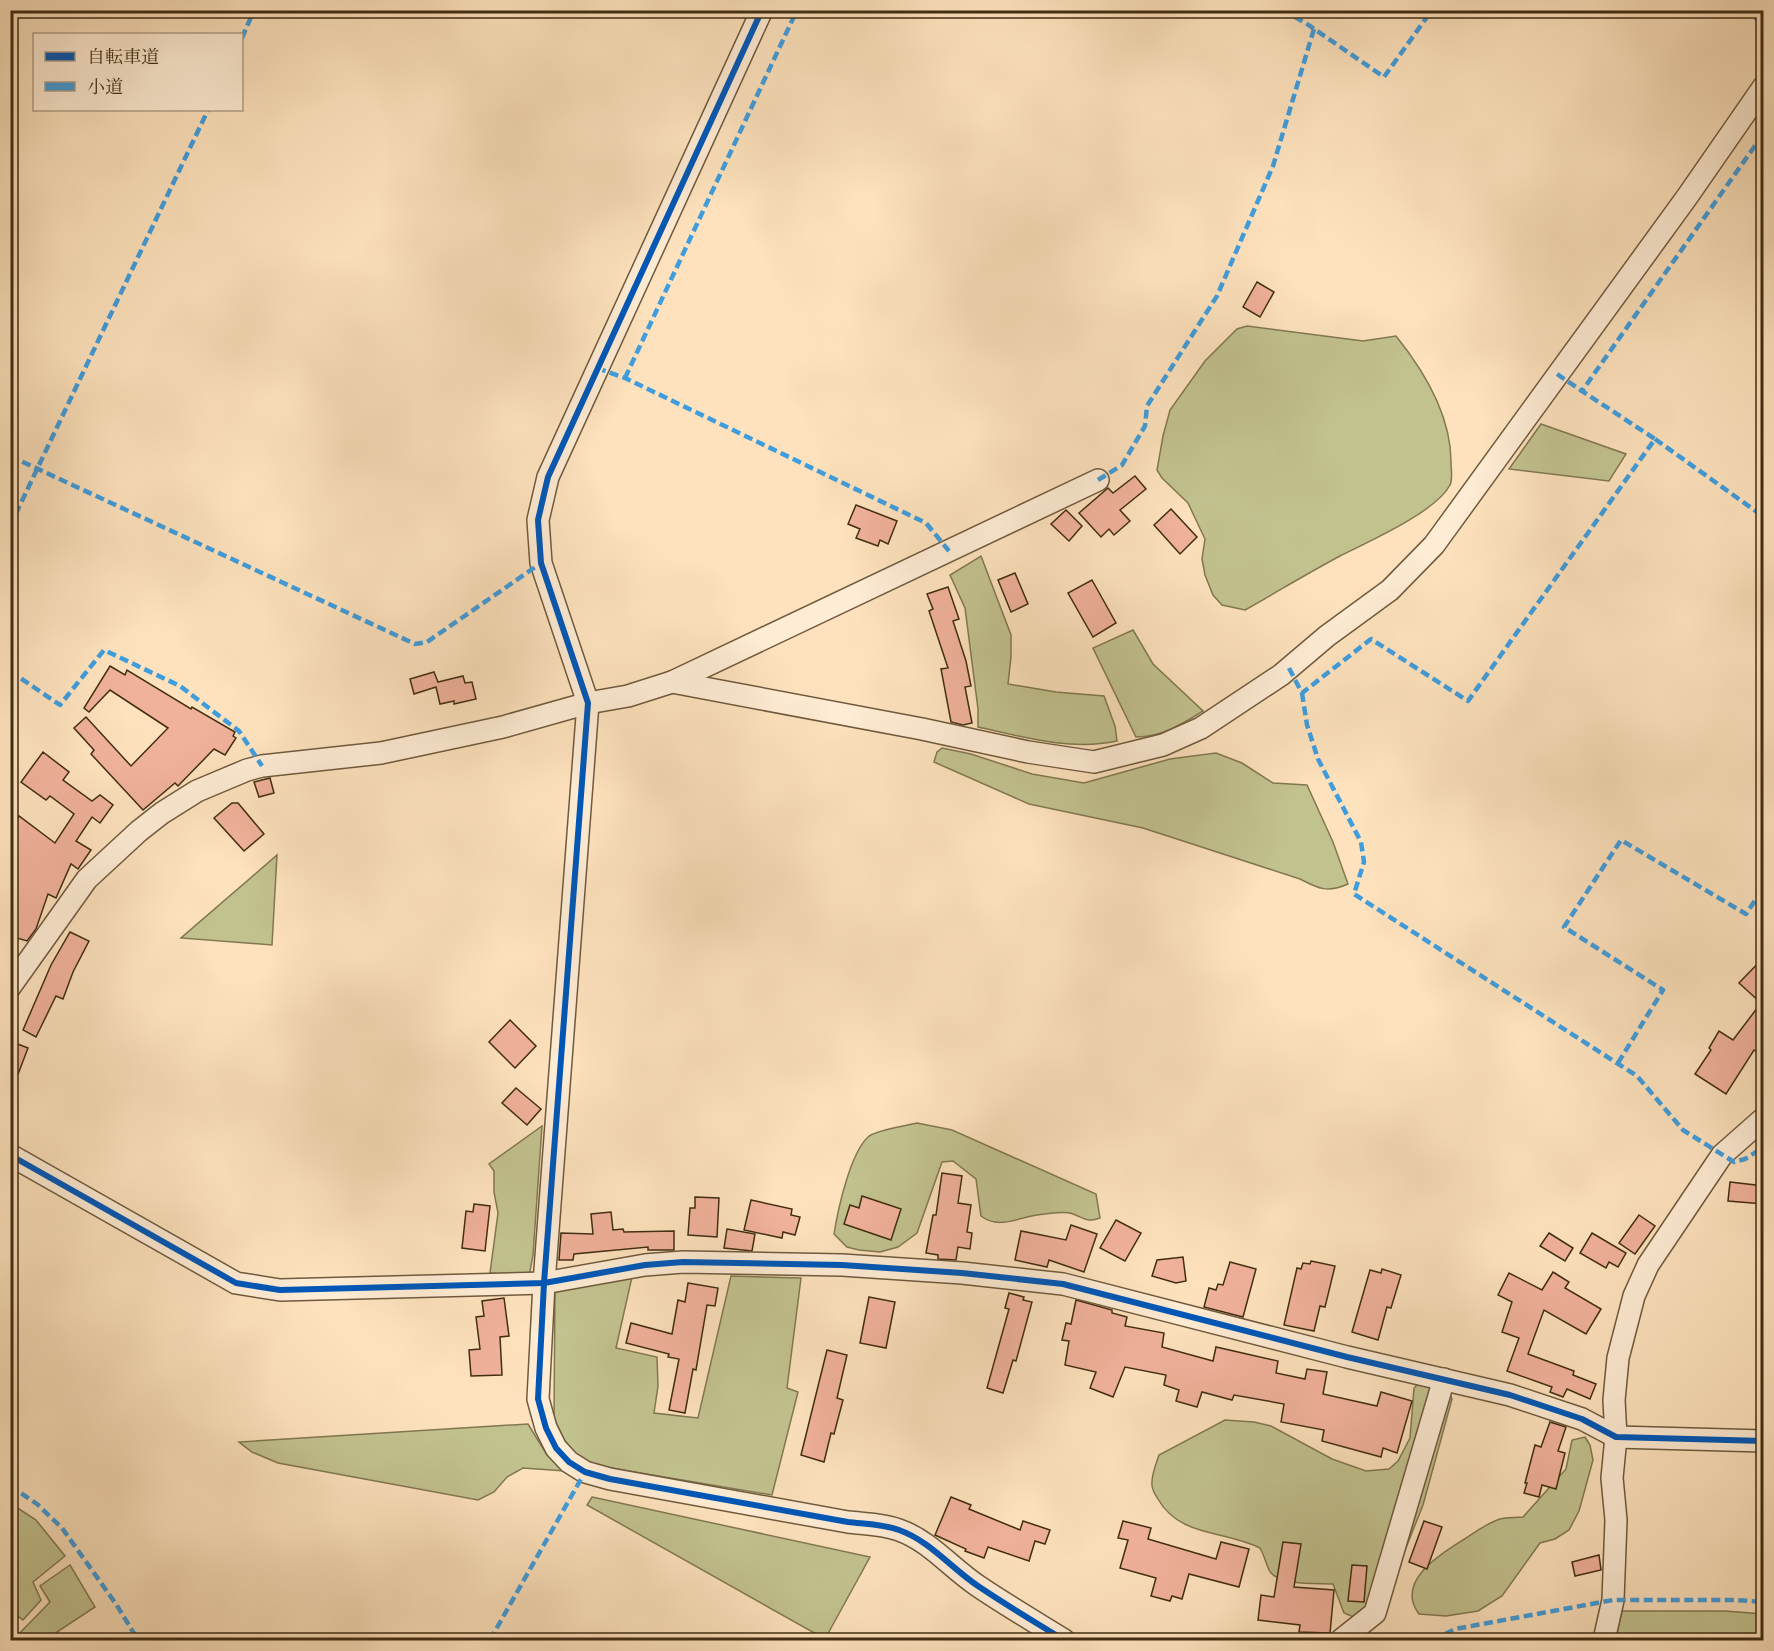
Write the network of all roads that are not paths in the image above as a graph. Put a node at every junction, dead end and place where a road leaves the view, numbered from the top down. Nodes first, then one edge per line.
1 (762, 10) edge
2 (1764, 86) edge
3 (1098, 480) dead end
4 (672, 682) junction
5 (588, 703) junction
6 (10, 987) edge
7 (1764, 1118) edge
8 (10, 1155) edge
9 (544, 1283) junction
10 (1444, 1379) junction
11 (1616, 1437) junction
12 (1764, 1441) edge
13 (1064, 1641) edge
14 (1341, 1641) edge
15 (1604, 1641) edge

1 - 5 street
2 - 4 street
3 - 4 street
4 - 5 street
5 - 6 street
5 - 9 street
7 - 11 street
8 - 9 street
9 - 10 street
9 - 13 street
10 - 11 street
10 - 14 street
11 - 12 street
11 - 15 street

